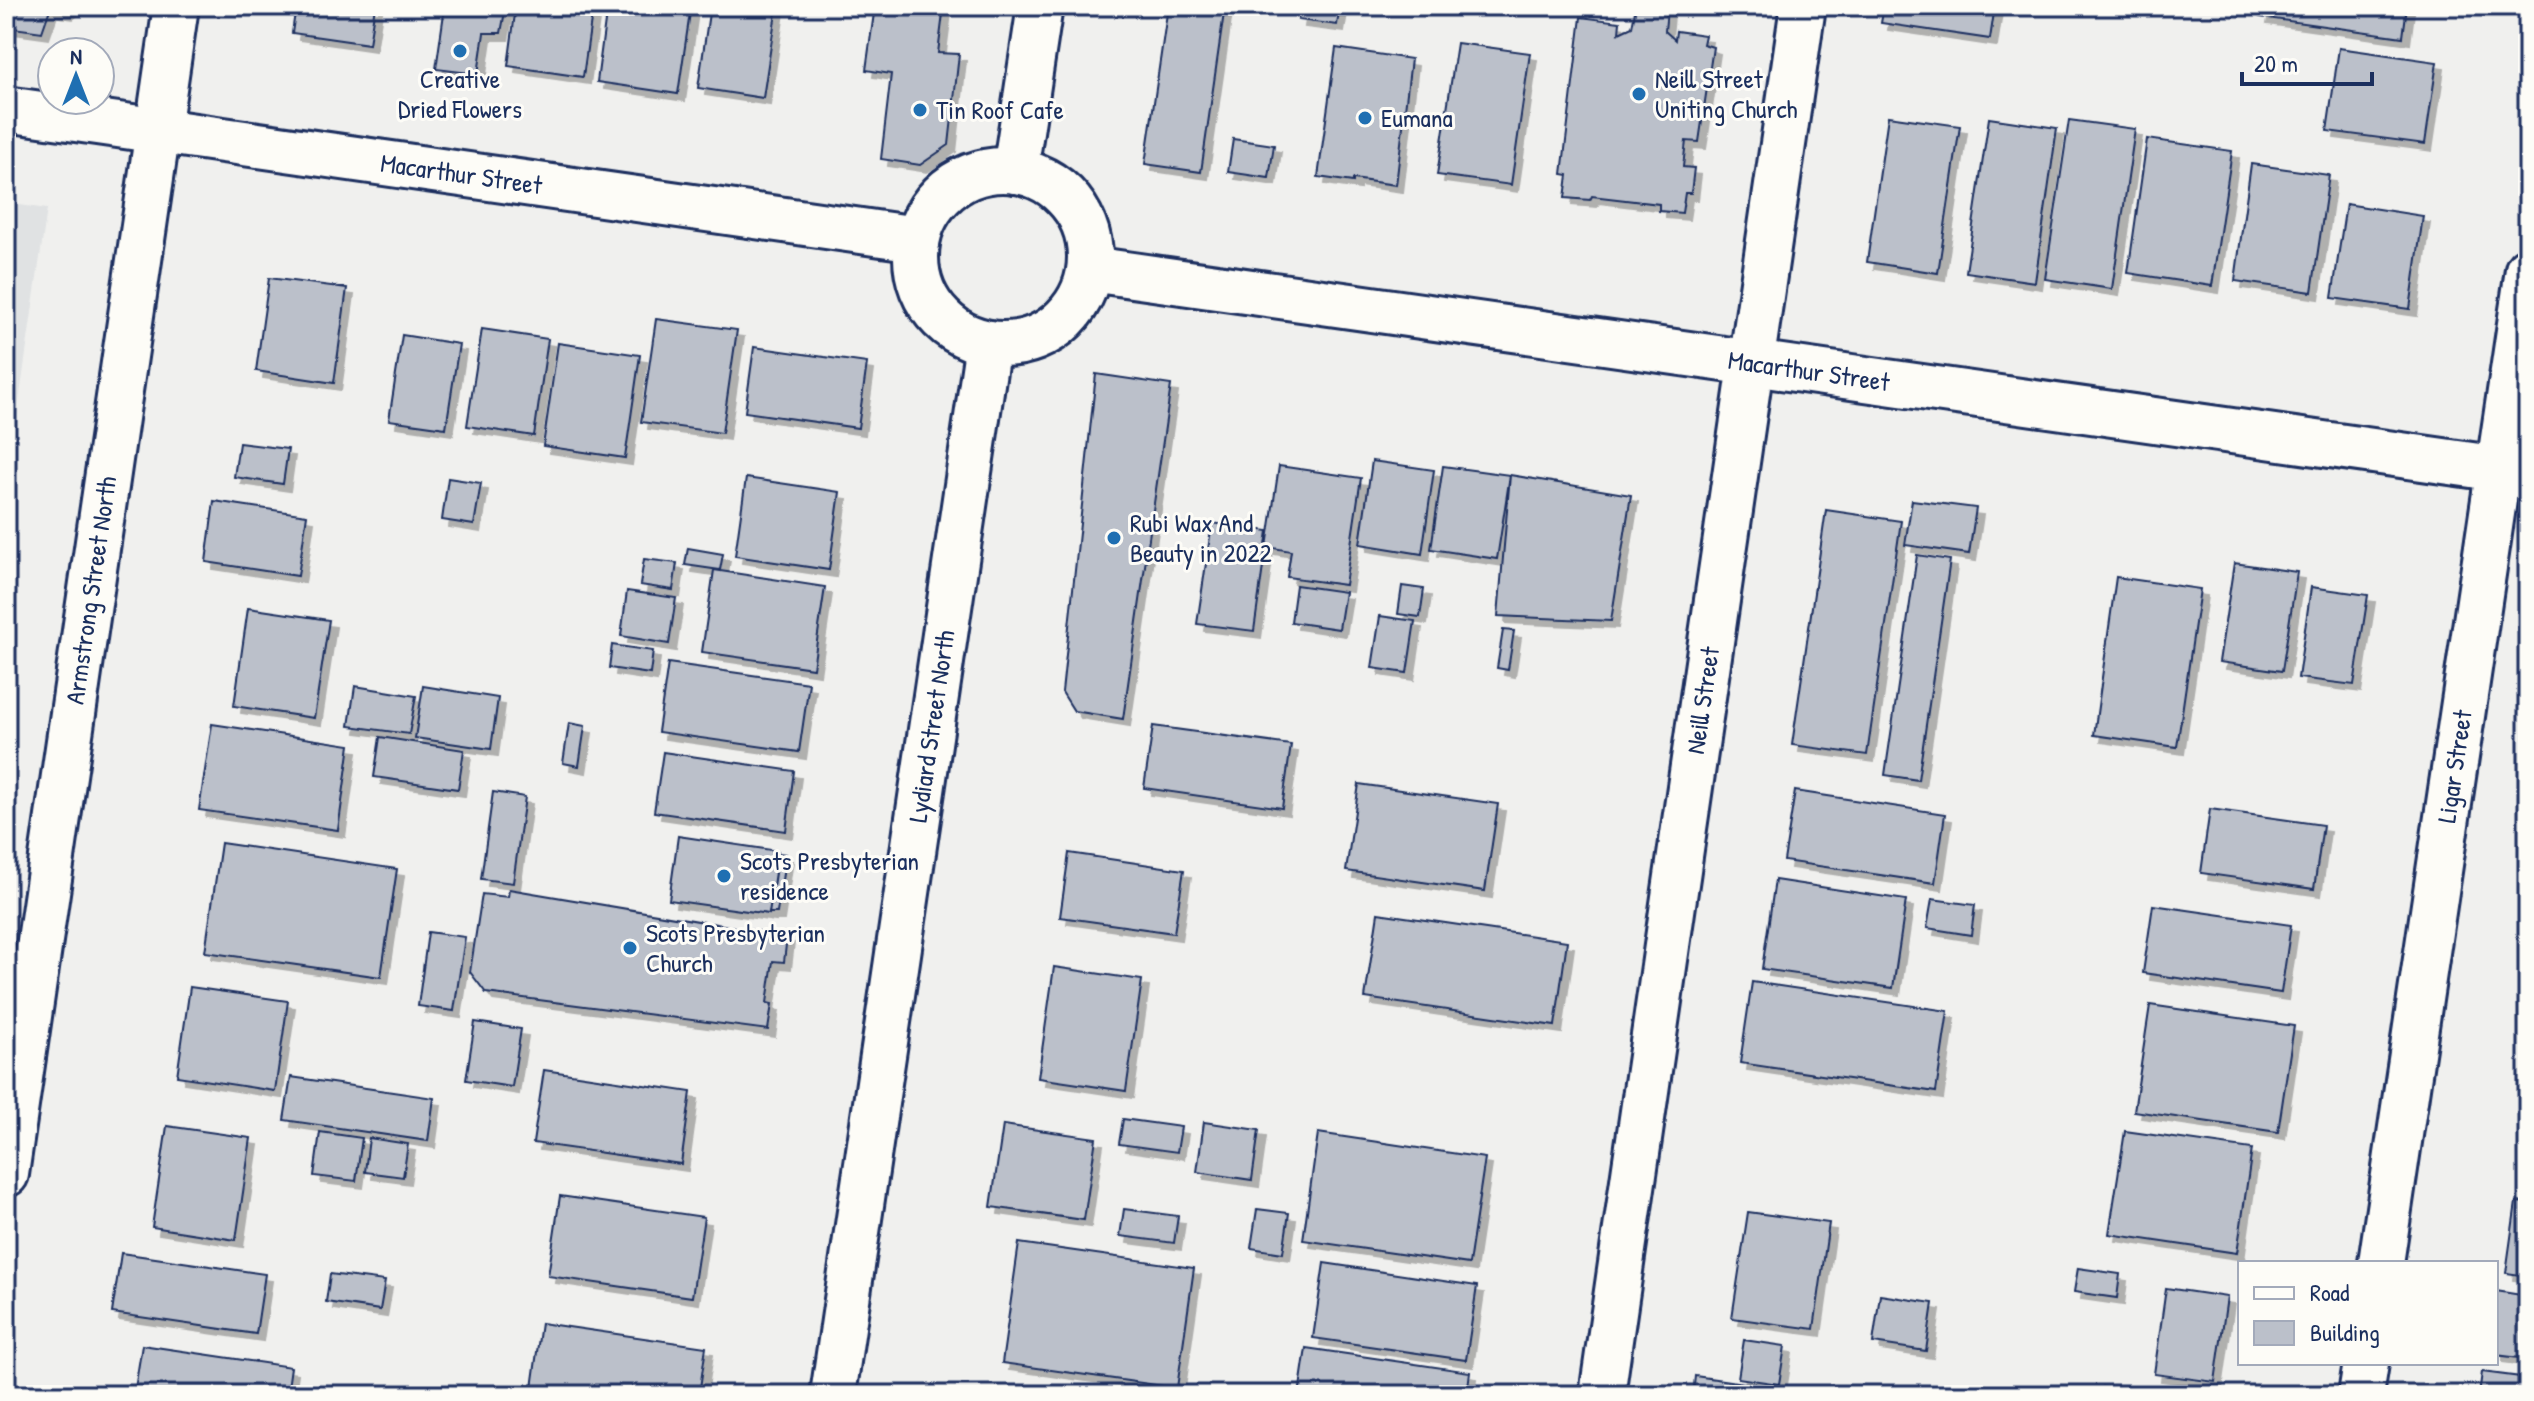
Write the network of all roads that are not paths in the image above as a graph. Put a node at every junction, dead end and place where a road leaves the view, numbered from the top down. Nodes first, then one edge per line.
1 (176, 6) edge
2 (1040, 6) edge
3 (1803, 6) edge
4 (6, 109) edge
5 (156, 131) junction
6 (1015, 171) junction
7 (917, 239) junction
8 (1090, 269) junction
9 (2528, 270) edge
10 (988, 343) junction
11 (1752, 364) junction
12 (2513, 471) edge
13 (6, 1174) edge
14 (2381, 1261) edge
15 (2366, 1365) edge
16 (833, 1395) edge
17 (1602, 1395) edge
18 (2361, 1395) edge

1 - 5 street, Armstrong Street North
2 - 6 street
3 - 11 street, Neill Street
4 - 5 street, Macarthur Street
5 - 7 street, Macarthur Street
5 - 13 street, Armstrong Street North
6 - 7 street
6 - 8 street
7 - 10 street
8 - 10 street
8 - 11 street, Macarthur Street
9 - 12 street, Ligar Street
10 - 16 street, Lydiard Street North
11 - 12 street, Macarthur Street
11 - 17 street, Neill Street
12 - 14 street, Ligar Street
15 - 18 street

